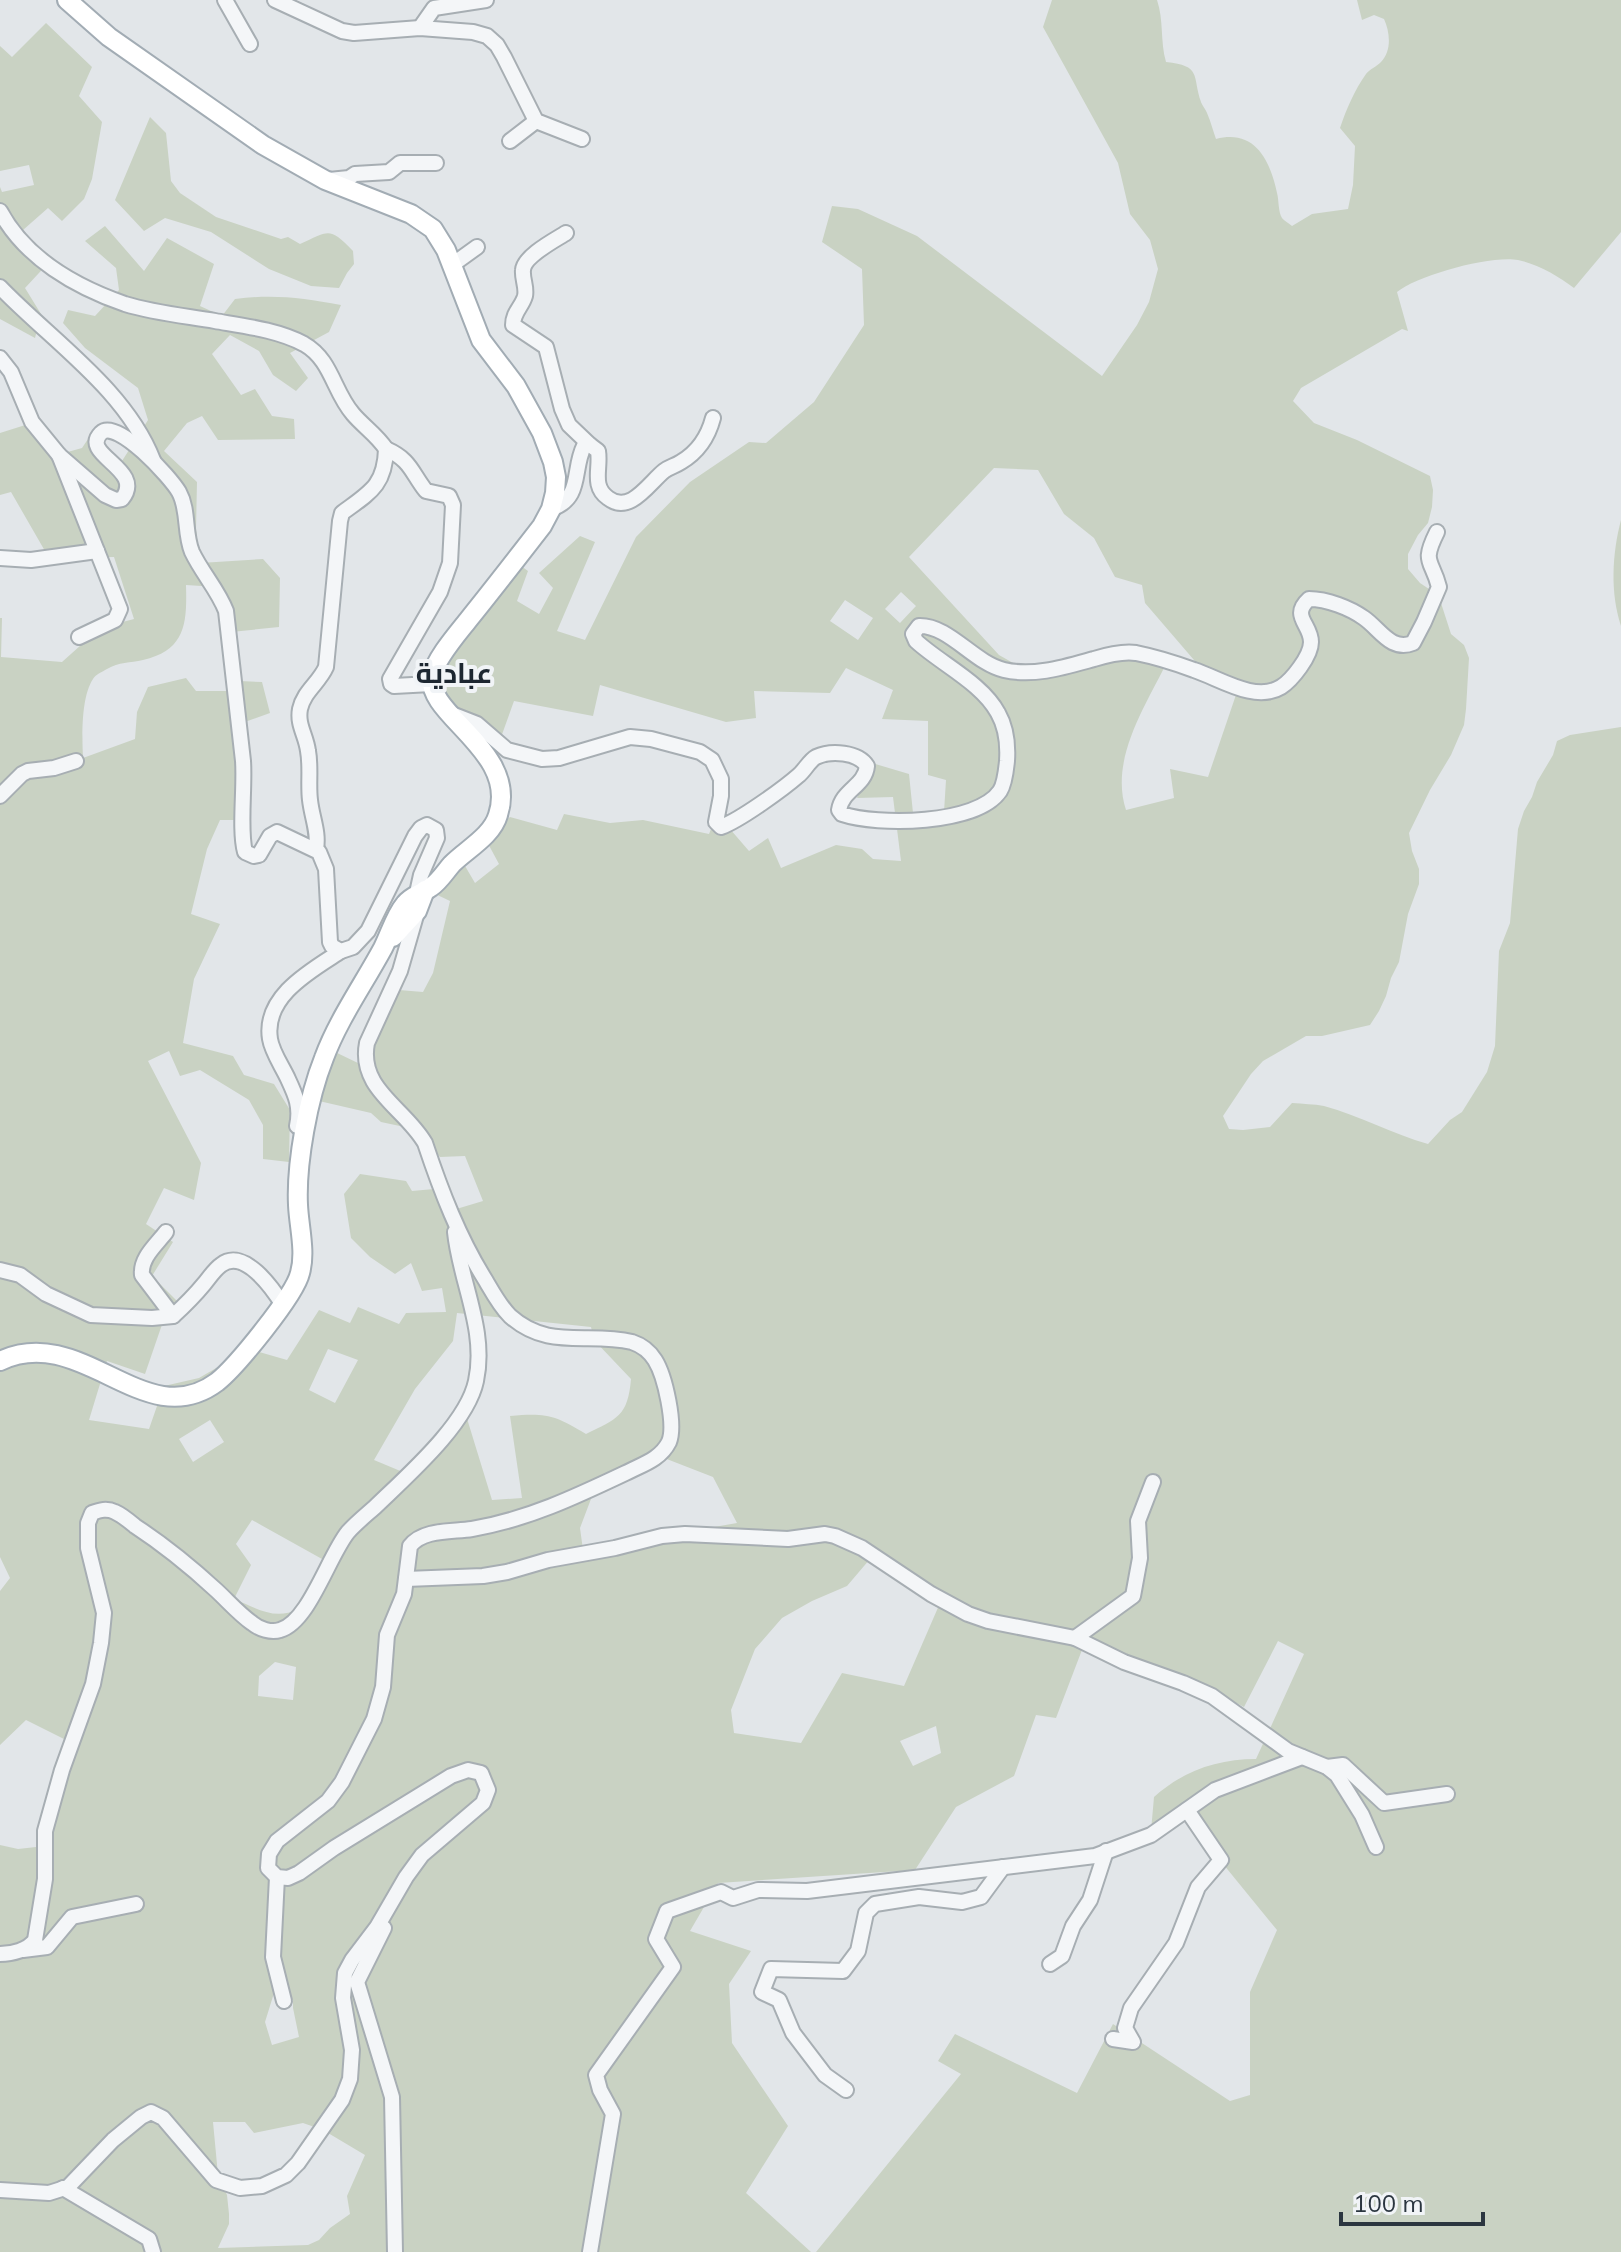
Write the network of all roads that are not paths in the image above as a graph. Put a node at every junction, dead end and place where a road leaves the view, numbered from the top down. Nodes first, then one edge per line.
1 (67, 0) edge
2 (225, 0) edge
3 (275, 0) edge
4 (486, 0) edge
5 (420, 28) junction
6 (250, 44) dead end
7 (536, 121) junction
8 (582, 139) dead end
9 (510, 141) dead end
10 (436, 163) dead end
11 (325, 180) junction
12 (0, 211) edge
13 (566, 233) dead end
14 (477, 247) dead end
15 (452, 265) junction
16 (0, 287) edge
17 (0, 358) edge
18 (713, 418) dead end
19 (590, 445) junction
20 (386, 449) junction
21 (59, 455) junction
22 (153, 460) junction
23 (551, 509) junction
24 (1437, 532) dead end
25 (97, 551) junction
26 (0, 558) edge
27 (79, 637) dead end
28 (431, 684) junction
29 (449, 712) junction
30 (76, 761) dead end
31 (0, 796) edge
32 (316, 849) junction
33 (420, 898) junction
34 (341, 951) junction
35 (301, 1149) junction
36 (454, 1222) junction
37 (166, 1232) dead end
38 (0, 1270) edge
39 (283, 1305) junction
40 (173, 1316) junction
41 (0, 1361) edge
42 (1153, 1482) dead end
43 (406, 1579) junction
44 (1075, 1638) junction
45 (1302, 1757) junction
46 (1327, 1767) junction
47 (1447, 1794) dead end
48 (1187, 1810) junction
49 (1376, 1847) dead end
50 (1106, 1851) junction
51 (1003, 1867) junction
52 (277, 1877) junction
53 (391, 1903) junction
54 (136, 1904) dead end
55 (19, 1951) junction
56 (0, 1954) edge
57 (1050, 1964) dead end
58 (284, 2001) dead end
59 (1113, 2039) dead end
60 (846, 2090) dead end
61 (63, 2188) junction
62 (0, 2190) edge
63 (153, 2252) edge
64 (395, 2252) edge
65 (590, 2252) edge

1 - 11 main road
2 - 6 street
3 - 5 street
4 - 5 street
5 - 7 street
7 - 8 street
7 - 9 street
10 - 11 street
11 - 15 main road
12 - 20 street
13 - 19 street
14 - 15 street
15 - 23 main road
16 - 22 street
17 - 21 street
18 - 19 street
19 - 23 street
20 - 28 street
20 - 32 street
21 - 22 street
21 - 25 street
22 - 32 street
23 - 28 main road
24 - 29 street
25 - 26 street
25 - 27 street
28 - 29 main road
29 - 33 main road
30 - 31 street
32 - 34 street
33 - 34 street
33 - 35 main road
33 - 36 street
34 - 35 street
35 - 39 main road
36 - 43 street
36 - 55 street
37 - 40 street
38 - 40 street
39 - 40 street
39 - 41 main road
42 - 44 street
43 - 44 street
43 - 52 street
44 - 45 street
45 - 46 street
45 - 48 street
46 - 47 street
46 - 49 street
48 - 50 street
48 - 59 street
50 - 51 street
50 - 57 street
51 - 60 street
51 - 65 street
52 - 53 street
52 - 58 street
53 - 61 street
53 - 64 street
54 - 55 street
55 - 56 street
61 - 62 street
61 - 63 street

